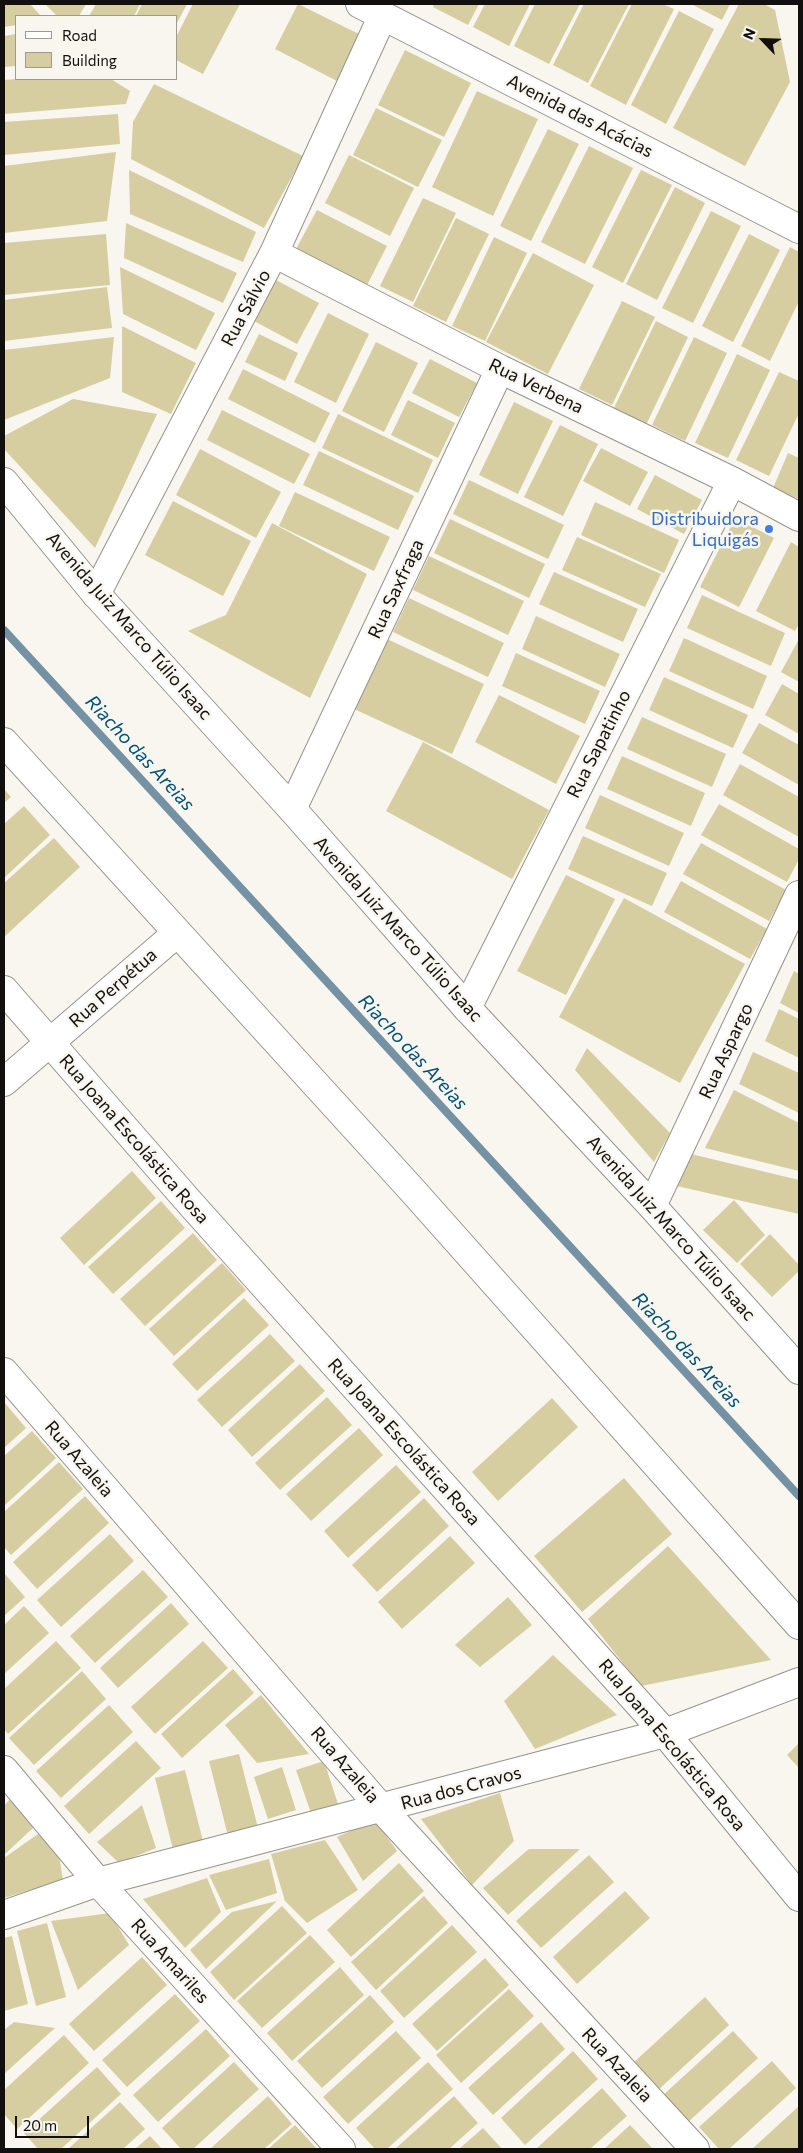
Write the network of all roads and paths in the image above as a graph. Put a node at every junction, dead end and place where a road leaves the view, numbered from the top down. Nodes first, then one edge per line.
1 (372, 10) edge
2 (799, 228) edge
3 (274, 253) junction
4 (500, 369) junction
5 (732, 481) junction
6 (4, 482) edge
7 (799, 517) edge
8 (96, 594) junction
9 (4, 742) edge
10 (292, 809) junction
11 (799, 896) edge
12 (177, 933) junction
13 (4, 990) edge
14 (467, 1008) junction
15 (50, 1043) junction
16 (4, 1082) edge
17 (652, 1206) junction
18 (799, 1370) edge
19 (4, 1372) edge
20 (799, 1625) edge
21 (799, 1682) edge
22 (665, 1733) junction
23 (4, 1770) edge
24 (382, 1809) junction
25 (98, 1882) junction
26 (799, 1897) edge
27 (4, 1915) edge
28 (341, 2149) edge
29 (695, 2149) edge

1 - 2 street, Avenida das Acácias
1 - 3 street, Rua Sálvio
3 - 4 street, Rua Verbena
3 - 8 street, Rua Sálvio
4 - 5 street, Rua Verbena
4 - 10 street, Rua Saxfraga
5 - 7 street, Rua Verbena
5 - 14 street, Rua Sapatinho
6 - 8 street, Avenida Juiz Marco Túlio Isaac
8 - 10 street, Avenida Juiz Marco Túlio Isaac
9 - 12 street
10 - 14 street, Avenida Juiz Marco Túlio Isaac
11 - 17 street, Rua Aspargo
12 - 15 street, Rua Perpétua
12 - 20 street
13 - 15 street, Rua Joana Escolástica Rosa
14 - 17 street, Avenida Juiz Marco Túlio Isaac
15 - 16 street, Rua Perpétua
15 - 22 street, Rua Joana Escolástica Rosa
17 - 18 street, Avenida Juiz Marco Túlio Isaac
19 - 24 street, Rua Azaleia
21 - 22 street, Rua dos Cravos
22 - 24 street, Rua dos Cravos
22 - 26 street, Rua Joana Escolástica Rosa
23 - 25 street, Rua Amariles
24 - 25 street, Rua dos Cravos
24 - 29 street, Rua Azaleia
25 - 27 street, Rua dos Cravos
25 - 28 street, Rua Amariles

